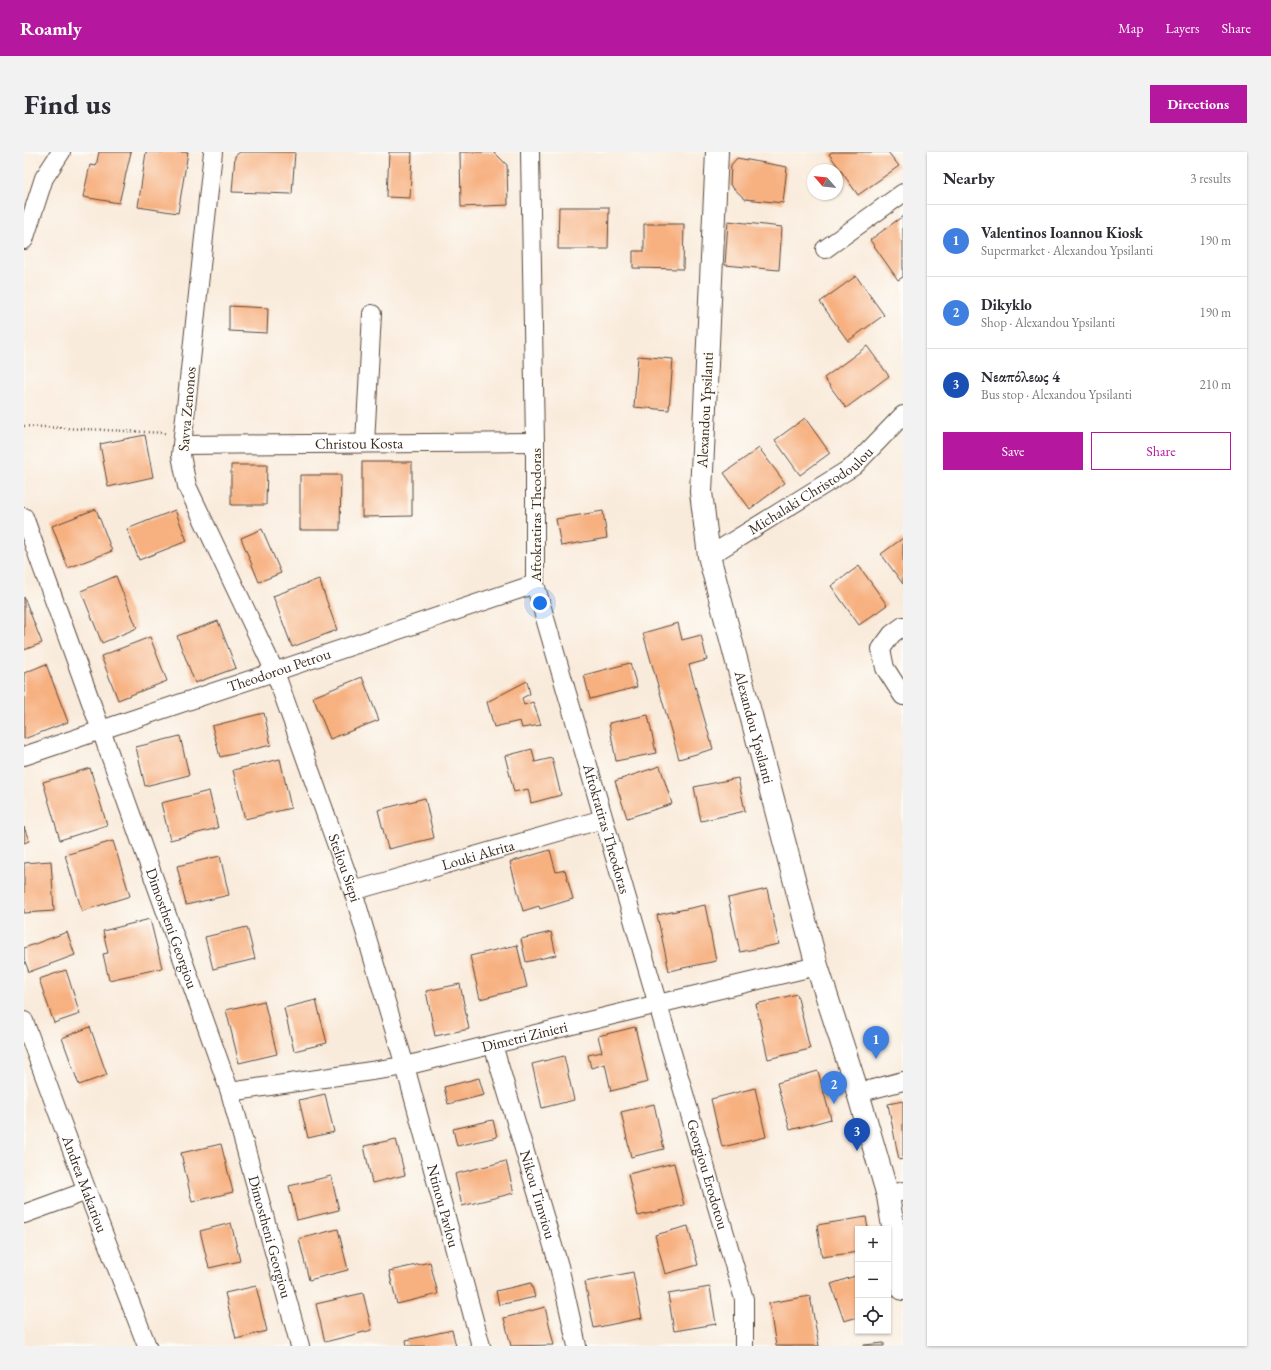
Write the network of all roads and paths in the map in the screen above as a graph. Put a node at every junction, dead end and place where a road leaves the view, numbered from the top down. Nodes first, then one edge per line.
1 (61, 152) edge
2 (213, 152) edge
3 (530, 152) edge
4 (717, 152) edge
5 (903, 193) edge
6 (24, 240) edge
7 (825, 249) dead end
8 (372, 314) dead end
9 (903, 415) edge
10 (24, 426) edge
11 (183, 439) junction
12 (535, 442) junction
13 (365, 443) junction
14 (24, 517) edge
15 (709, 556) junction
16 (535, 584) junction
17 (903, 626) edge
18 (275, 672) junction
19 (903, 696) edge
20 (101, 730) junction
21 (24, 756) edge
22 (603, 820) junction
23 (353, 891) junction
24 (817, 966) junction
25 (658, 1004) junction
26 (24, 1021) edge
27 (493, 1045) junction
28 (406, 1066) junction
29 (903, 1081) edge
30 (230, 1092) junction
31 (858, 1093) junction
32 (87, 1191) junction
33 (895, 1193) edge
34 (24, 1214) edge
35 (903, 1289) edge
36 (146, 1346) edge
37 (300, 1346) edge
38 (481, 1346) edge
39 (577, 1346) edge
40 (744, 1346) edge

1 - 6 street
2 - 11 street, Savva Zenonos
3 - 12 street, Aftokratiras Theodoras
4 - 15 main road, Alexandou Ypsilanti
5 - 7 street
8 - 13 street
9 - 15 street, Michalaki Christodoulou
10 - 11 path
11 - 13 street, Christou Kosta
11 - 18 street, Savva Zenonos
12 - 13 street, Christou Kosta
12 - 16 street, Aftokratiras Theodoras
14 - 20 street, Dimostheni Georgiou
15 - 24 main road, Alexandou Ypsilanti
16 - 18 street, Theodorou Petrou
16 - 22 street, Aftokratiras Theodoras
17 - 19 street
18 - 20 street, Theodorou Petrou
18 - 23 street, Steliou Siepi
20 - 21 street, Theodorou Petrou
20 - 30 street, Dimostheni Georgiou
22 - 23 street, Louki Akrita
22 - 25 street, Aftokratiras Theodoras
23 - 28 street, Steliou Siepi
24 - 25 street, Dimetri Zinieri
24 - 31 main road, Alexandou Ypsilanti
25 - 27 street, Dimetri Zinieri
25 - 40 street, Georgiou Erodotou
26 - 32 street, Andrea Makariou
27 - 28 street, Dimetri Zinieri
27 - 39 street, Nikou Timviou
28 - 30 street, Dimetri Zinieri
28 - 38 street, Ntinou Pavlou
29 - 31 street
30 - 37 street, Dimostheni Georgiou
31 - 33 main road, Alexandou Ypsilanti
32 - 34 street
32 - 36 street, Andrea Makariou
33 - 35 main road, Alexandou Ypsilanti

